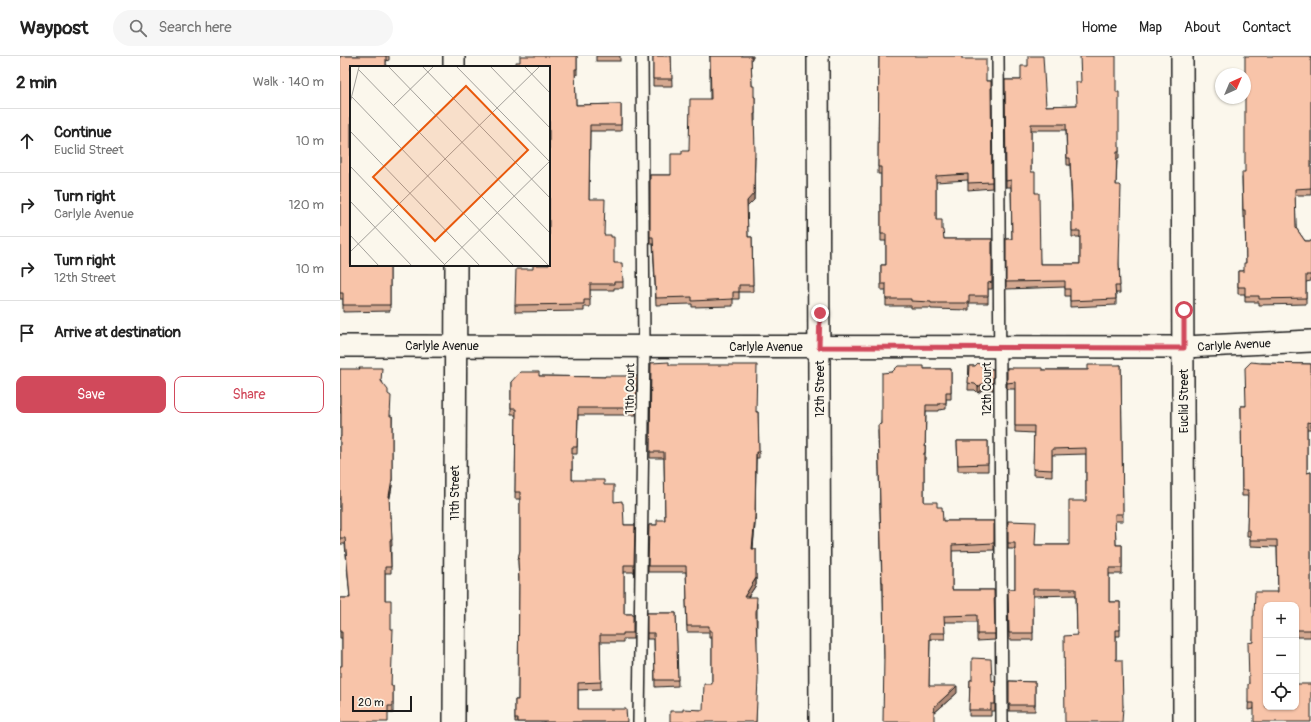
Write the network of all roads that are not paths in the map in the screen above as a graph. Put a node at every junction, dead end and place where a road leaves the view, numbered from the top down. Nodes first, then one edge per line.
1 (642, 56) edge
2 (818, 56) edge
3 (998, 56) edge
4 (1182, 56) edge
5 (456, 266) edge
6 (1311, 341) edge
7 (340, 346) edge
8 (456, 346) junction
9 (644, 346) junction
10 (819, 347) junction
11 (999, 347) junction
12 (1184, 348) junction
13 (454, 722) edge
14 (639, 722) edge
15 (820, 722) edge
16 (1002, 722) edge
17 (1184, 722) edge

1 - 9 lane, 11th Court
2 - 10 street, 12th Street
3 - 11 lane, 12th Court
4 - 12 street, Euclid Street
5 - 8 street, 11th Street
6 - 12 street, Carlyle Avenue
7 - 8 street, Carlyle Avenue
8 - 9 street, Carlyle Avenue
8 - 13 street, 11th Street
9 - 10 street, Carlyle Avenue
9 - 14 lane, 11th Court
10 - 11 street, Carlyle Avenue
10 - 15 street, 12th Street
11 - 12 street, Carlyle Avenue
11 - 16 lane, 12th Court
12 - 17 street, Euclid Street

